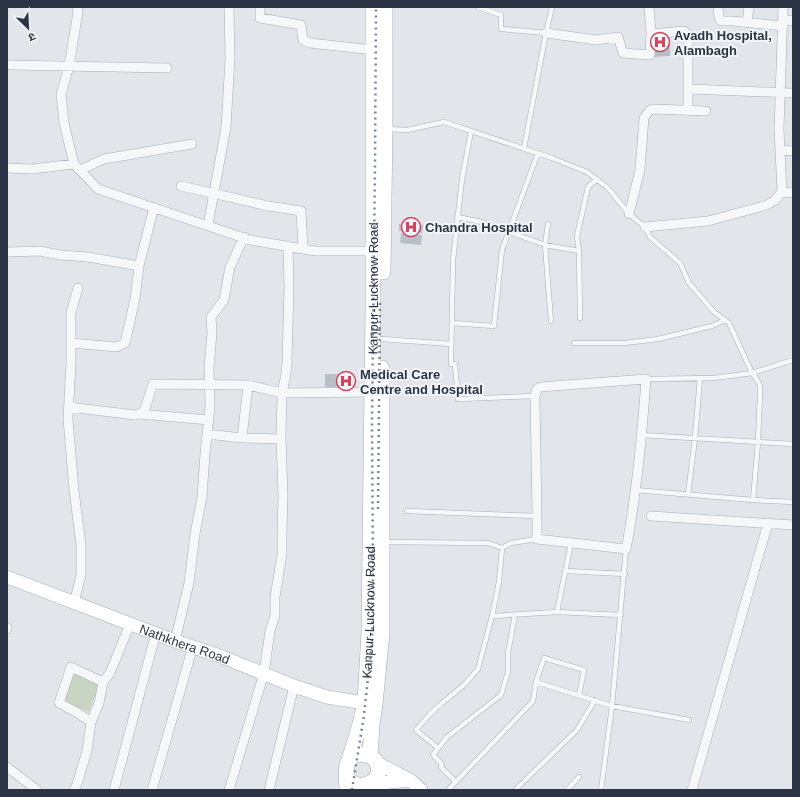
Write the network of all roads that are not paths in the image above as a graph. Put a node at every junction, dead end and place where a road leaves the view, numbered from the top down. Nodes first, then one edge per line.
1 (76, 7) edge
2 (230, 7) edge
3 (260, 7) edge
4 (373, 7) edge
5 (385, 7) edge
6 (478, 7) edge
7 (552, 7) edge
8 (649, 7) edge
9 (718, 7) edge
10 (749, 7) edge
11 (783, 7) edge
12 (793, 21) edge
13 (747, 22) junction
14 (783, 23) junction
15 (546, 33) junction
16 (652, 34) junction
17 (373, 50) junction
18 (10, 65) dead end
19 (69, 66) junction
20 (167, 68) dead end
21 (689, 89) junction
22 (780, 93) junction
23 (793, 93) edge
24 (688, 111) junction
25 (706, 111) dead end
26 (379, 129) junction
27 (471, 131) junction
28 (192, 144) dead end
29 (524, 148) junction
30 (780, 150) junction
31 (793, 151) edge
32 (538, 153) junction
33 (77, 167) junction
34 (7, 168) edge
35 (598, 180) junction
36 (181, 186) dead end
37 (214, 192) junction
38 (782, 192) junction
39 (793, 193) edge
40 (154, 207) junction
41 (629, 214) junction
42 (457, 217) junction
43 (548, 224) dead end
44 (208, 225) junction
45 (645, 227) junction
46 (509, 232) junction
47 (244, 238) junction
48 (545, 245) junction
49 (288, 246) junction
50 (302, 249) junction
51 (373, 251) junction
52 (579, 251) junction
53 (7, 252) edge
54 (139, 266) junction
55 (78, 288) dead end
56 (580, 318) dead end
57 (725, 320) junction
58 (550, 321) dead end
59 (452, 323) junction
60 (382, 339) junction
61 (71, 343) junction
62 (574, 343) dead end
63 (451, 344) junction
64 (793, 360) edge
65 (787, 362) junction
66 (793, 365) edge
67 (752, 372) junction
68 (700, 378) junction
69 (646, 379) junction
70 (210, 384) junction
71 (248, 385) junction
72 (372, 392) junction
73 (282, 393) junction
74 (535, 396) junction
75 (69, 407) junction
76 (139, 414) junction
77 (209, 420) junction
78 (207, 434) junction
79 (641, 435) junction
80 (242, 438) junction
81 (695, 438) junction
82 (281, 439) junction
83 (758, 442) junction
84 (793, 444) edge
85 (635, 490) junction
86 (377, 494) junction
87 (688, 494) junction
88 (753, 500) junction
89 (793, 502) edge
90 (407, 511) dead end
91 (537, 516) junction
92 (651, 516) dead end
93 (768, 523) junction
94 (793, 525) edge
95 (537, 539) junction
96 (382, 542) junction
97 (571, 543) junction
98 (502, 548) junction
99 (626, 549) junction
100 (566, 571) junction
101 (624, 574) junction
102 (7, 577) edge
103 (74, 603) junction
104 (557, 612) junction
105 (515, 615) junction
106 (621, 615) junction
107 (492, 616) junction
108 (130, 624) junction
109 (156, 633) junction
110 (175, 641) junction
111 (193, 646) junction
112 (264, 673) junction
113 (103, 682) junction
114 (536, 682) junction
115 (294, 686) junction
116 (579, 695) junction
117 (595, 700) junction
118 (365, 703) junction
119 (612, 706) junction
120 (689, 720) dead end
121 (91, 722) junction
122 (438, 748) junction
123 (349, 760) junction
124 (373, 760) junction
125 (7, 767) edge
126 (579, 778) dead end
127 (410, 780) junction
128 (456, 782) junction
129 (347, 784) edge
130 (369, 787) edge
131 (37, 790) edge
132 (74, 790) edge
133 (114, 790) edge
134 (152, 790) edge
135 (229, 790) edge
136 (270, 790) edge
137 (421, 790) edge
138 (448, 790) edge
139 (516, 790) edge
140 (567, 790) edge
141 (601, 790) edge
142 (692, 790) edge

1 - 19 street
2 - 37 street
3 - 17 street
4 - 17 main road, Kanpur-Lucknow Road
5 - 26 main road, Kanpur-Lucknow Road
6 - 15 lane
7 - 15 lane
8 - 16 street
9 - 13 street
10 - 13 street
11 - 14 street
12 - 14 street
13 - 14 street
14 - 22 street
15 - 16 street
15 - 29 lane
16 - 21 street
17 - 26 main road, Kanpur-Lucknow Road
18 - 19 street
19 - 20 street
19 - 33 street
21 - 22 street
21 - 24 street
22 - 23 street
22 - 30 street
24 - 25 street
24 - 41 street
26 - 27 lane
26 - 51 main road, Kanpur-Lucknow Road
26 - 60 main road, Kanpur-Lucknow Road
27 - 29 lane
27 - 42 lane
28 - 33 street
29 - 32 lane
30 - 31 street
30 - 38 street
32 - 35 lane
32 - 46 lane
33 - 34 street
33 - 40 street
35 - 41 lane
35 - 52 lane
36 - 37 street
37 - 44 street
37 - 50 street
38 - 39 street
38 - 45 street
40 - 44 street
40 - 54 street
41 - 45 lane
42 - 46 lane
42 - 59 lane
43 - 48 lane
44 - 47 street
45 - 57 lane
46 - 48 lane
46 - 59 lane
47 - 49 street
47 - 70 street
48 - 52 lane
48 - 58 lane
49 - 50 street
49 - 73 street
50 - 51 street
51 - 72 main road, Kanpur-Lucknow Road
52 - 56 lane
53 - 54 street
54 - 61 street
55 - 61 street
57 - 62 lane
57 - 67 lane
59 - 63 lane
60 - 63 lane
60 - 86 main road, Kanpur-Lucknow Road
61 - 75 street
63 - 74 lane
64 - 65 lane
65 - 66 lane
65 - 67 lane
67 - 68 lane
67 - 83 lane
68 - 69 lane
68 - 81 lane
69 - 74 street
69 - 79 street
70 - 71 street
70 - 76 street
70 - 77 street
71 - 73 street
71 - 80 street
72 - 73 street
72 - 86 main road, Kanpur-Lucknow Road
73 - 82 street
74 - 91 street
75 - 76 street
75 - 103 street
76 - 77 street
77 - 78 street
78 - 80 street
78 - 110 street
79 - 81 lane
79 - 85 street
80 - 82 street
81 - 83 lane
81 - 87 lane
82 - 112 street
83 - 84 lane
83 - 88 lane
85 - 87 lane
85 - 99 street
86 - 96 main road, Kanpur-Lucknow Road
86 - 118 main road, Kanpur-Lucknow Road
87 - 88 lane
88 - 89 lane
90 - 91 lane
91 - 95 street
92 - 93 street
93 - 94 street
93 - 142 street
95 - 97 street
95 - 98 lane
96 - 98 lane
96 - 124 main road, Kanpur-Lucknow Road
97 - 99 street
97 - 100 lane
98 - 107 lane
99 - 101 lane
100 - 101 lane
100 - 104 lane
101 - 106 lane
102 - 103 street, Nathkhera Road
103 - 108 street, Nathkhera Road
104 - 105 lane
104 - 106 lane
105 - 107 lane
105 - 122 lane
106 - 119 lane
107 - 122 lane
108 - 109 street, Nathkhera Road
108 - 113 street
109 - 110 street, Nathkhera Road
109 - 133 street
110 - 111 street, Nathkhera Road
111 - 112 street, Nathkhera Road
111 - 134 street
112 - 115 street, Nathkhera Road
112 - 135 street
113 - 121 street
113 - 121 street
114 - 116 lane
114 - 116 lane
114 - 128 lane
115 - 118 street, Nathkhera Road
115 - 136 street
116 - 117 lane
117 - 119 lane
117 - 139 lane
118 - 123 main road, Kanpur-Lucknow Road
119 - 120 lane
119 - 141 lane
121 - 132 street
122 - 128 lane
123 - 124 main road
123 - 129 main road
124 - 127 street
124 - 130 main road
125 - 131 street
126 - 140 lane
127 - 130 street
127 - 137 street
128 - 138 lane
129 - 130 main road

